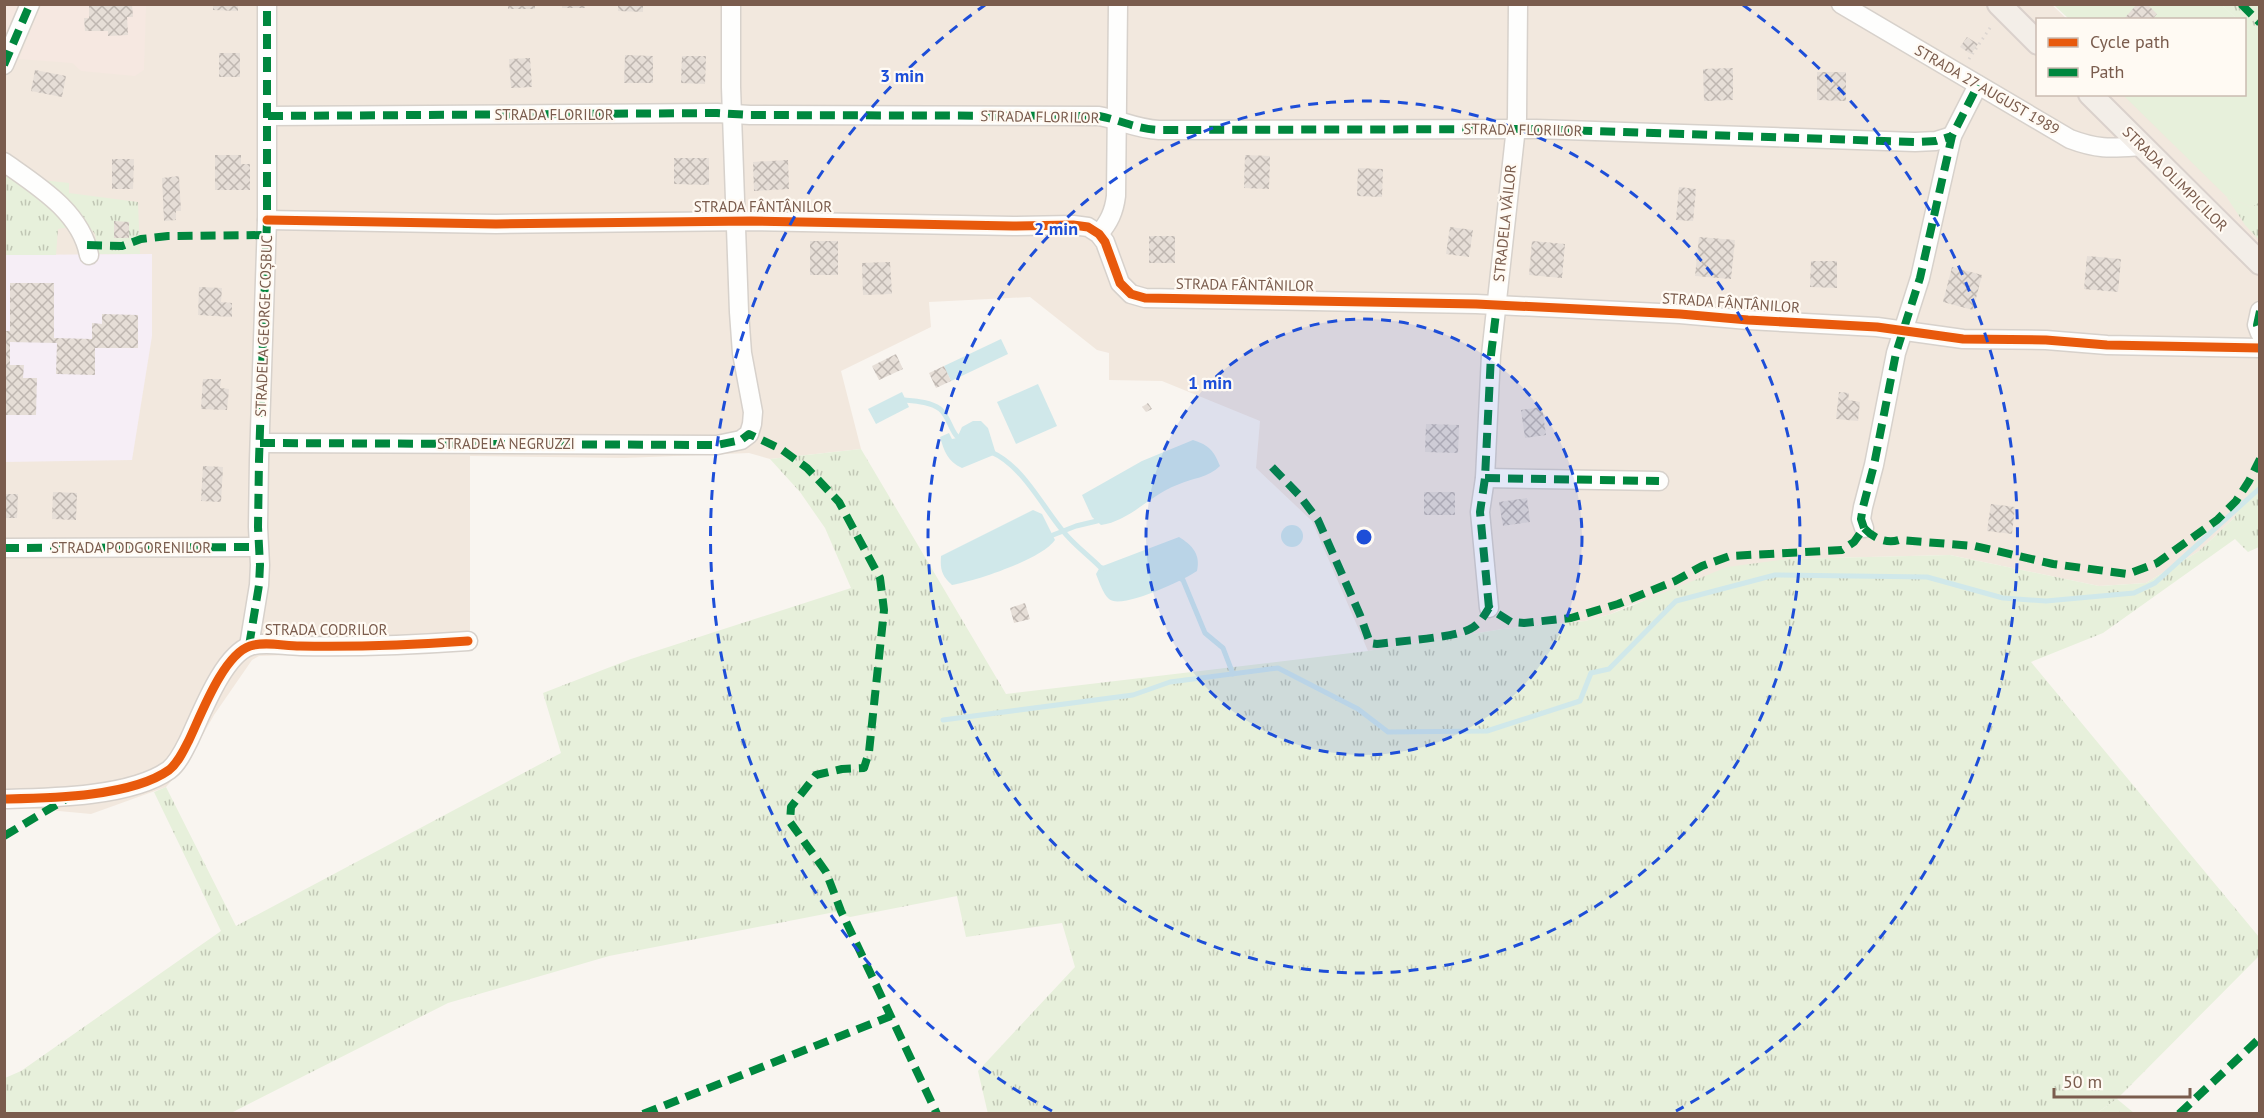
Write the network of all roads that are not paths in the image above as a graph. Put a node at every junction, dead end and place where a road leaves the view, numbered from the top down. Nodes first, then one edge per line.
1 (30, 4) edge
2 (267, 4) edge
3 (731, 4) edge
4 (1118, 4) edge
5 (1518, 4) edge
6 (1841, 4) edge
7 (1997, 13) edge
8 (2036, 42) edge
9 (4, 64) edge
10 (1978, 85) junction
11 (2092, 96) edge
12 (733, 114) junction
13 (268, 117) junction
14 (1118, 120) junction
15 (1516, 129) junction
16 (1952, 136) junction
17 (2142, 146) junction
18 (4, 162) edge
19 (267, 220) junction
20 (737, 221) junction
21 (1099, 234) junction
22 (89, 255) dead end
23 (2259, 263) edge
24 (1497, 305) junction
25 (2259, 311) edge
26 (1902, 330) junction
27 (2259, 333) edge
28 (2259, 348) edge
29 (260, 443) junction
30 (1485, 478) junction
31 (1659, 481) dead end
32 (1864, 528) dead end
33 (4, 548) edge
34 (258, 548) junction
35 (1489, 608) dead end
36 (468, 641) dead end
37 (249, 646) junction
38 (4, 799) edge

1 - 9 street
2 - 13 street, STRADELA GEORGE COȘBUC
3 - 12 street
4 - 14 street
5 - 15 street, STRADELA VĂILOR
6 - 10 street, STRADA 27 AUGUST 1989
7 - 8 main road
10 - 16 street
10 - 17 street, STRADA 27 AUGUST 1989
11 - 17 main road, STRADA OLIMPICILOR
12 - 13 street, STRADA FLORILOR
12 - 14 street, STRADA FLORILOR
12 - 20 street
13 - 19 street, STRADELA GEORGE COȘBUC
14 - 15 street, STRADA FLORILOR
14 - 21 street
15 - 16 street, STRADA FLORILOR
15 - 24 street, STRADELA VĂILOR
16 - 26 street
17 - 23 main road, STRADA OLIMPICILOR
18 - 22 street
19 - 20 street, STRADA FÂNTÂNILOR
19 - 29 street, STRADELA GEORGE COȘBUC
20 - 21 street, STRADA FÂNTÂNILOR
20 - 29 street, STRADELA NEGRUZZI
21 - 24 street, STRADA FÂNTÂNILOR
24 - 26 street, STRADA FÂNTÂNILOR
24 - 30 street, STRADELA VĂILOR
25 - 27 street
26 - 28 street, STRADA FÂNTÂNILOR
26 - 32 street
29 - 34 street, STRADELA GEORGE COȘBUC
30 - 31 street
30 - 35 street, STRADELA VĂILOR
33 - 34 street, STRADA PODGORENILOR
34 - 37 street, STRADELA GEORGE COȘBUC
36 - 37 street, STRADA CODRILOR
37 - 38 street, STRADA CODRILOR

